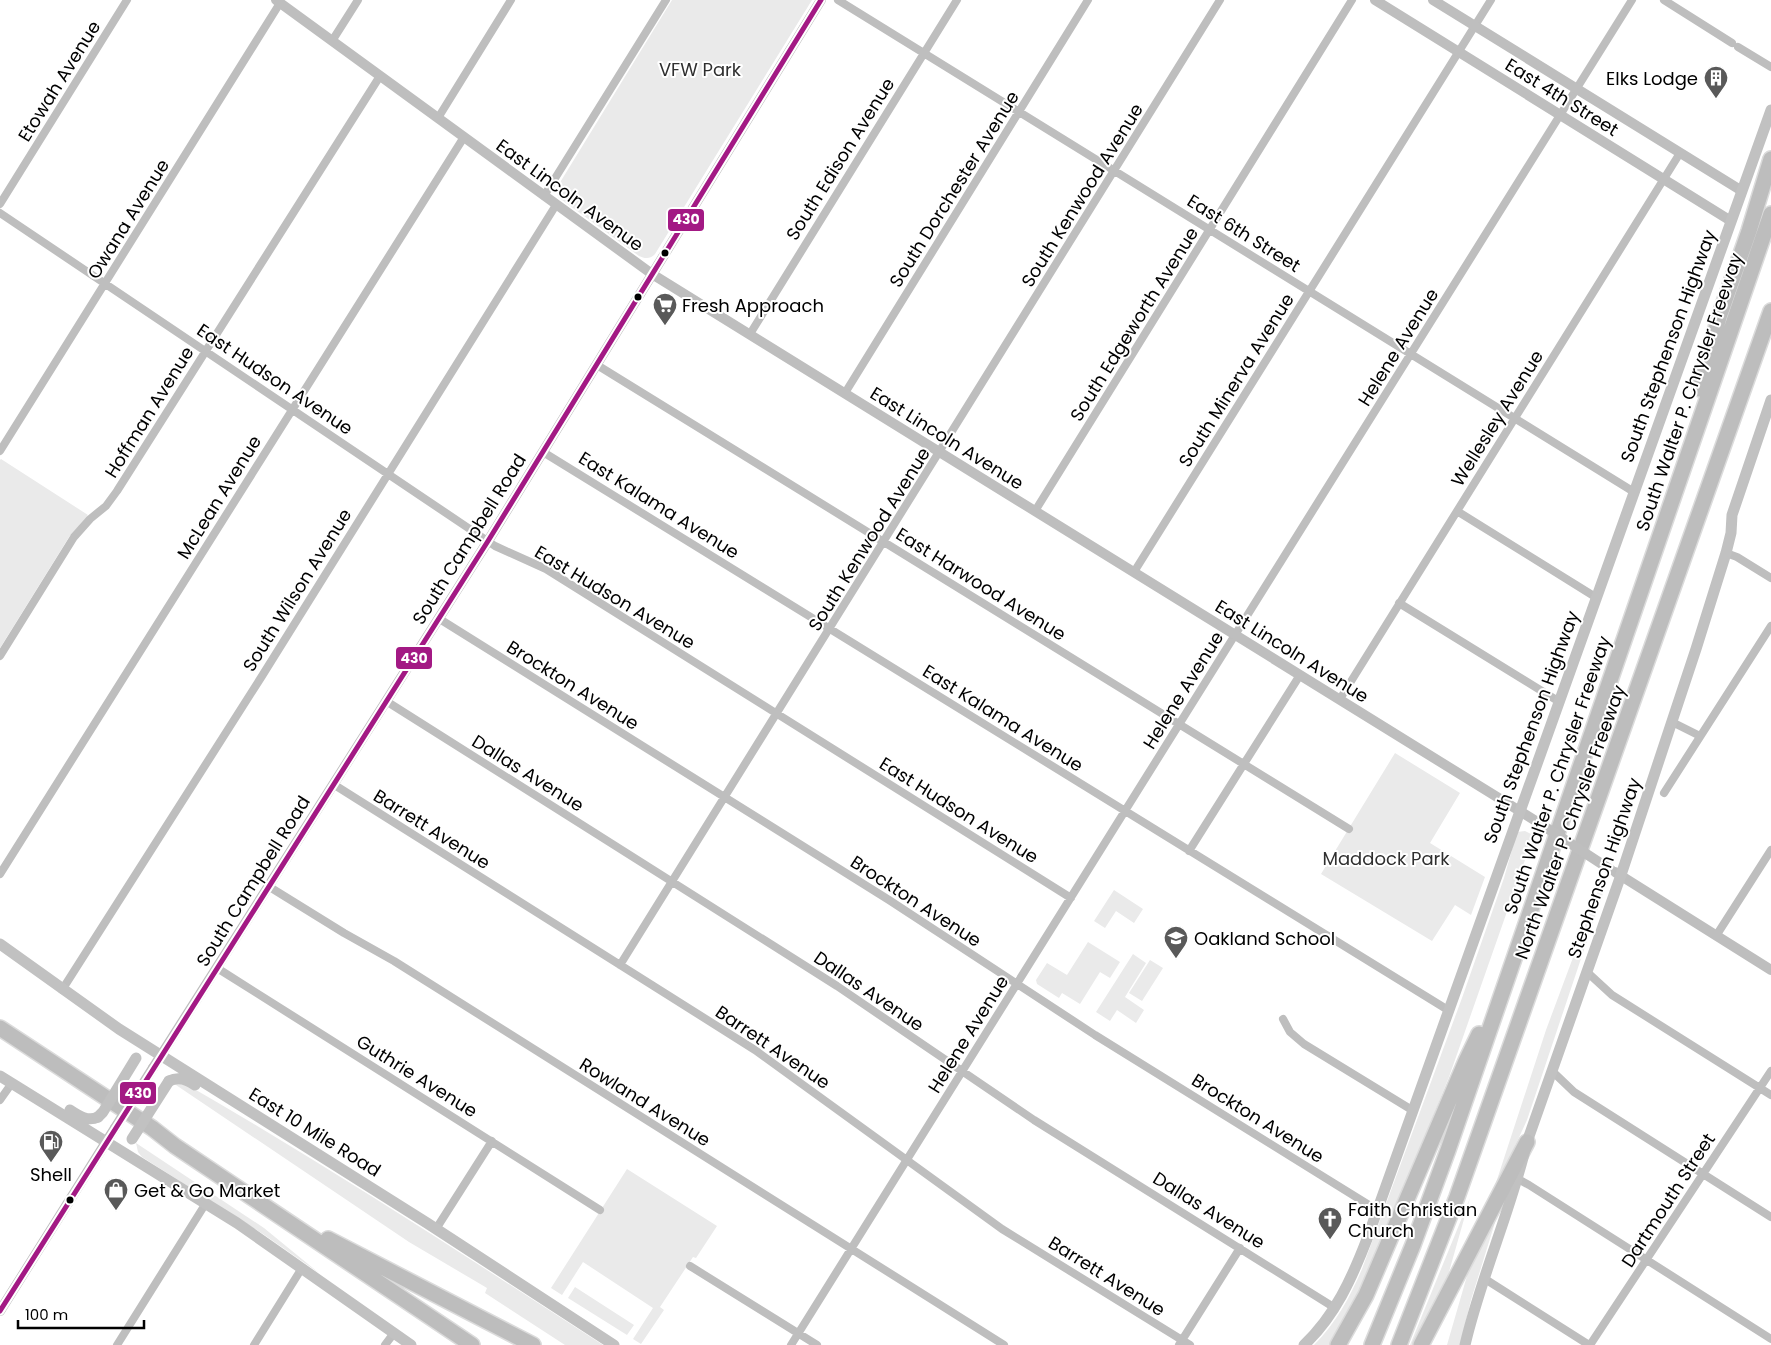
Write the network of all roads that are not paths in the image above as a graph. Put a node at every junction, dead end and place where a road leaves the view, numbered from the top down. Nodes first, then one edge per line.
1 (127, 0) edge
2 (358, 0) edge
3 (511, 0) edge
4 (666, 0) edge
5 (822, 0) edge
6 (838, 0) edge
7 (957, 0) edge
8 (1088, 0) edge
9 (1220, 0) edge
10 (1352, 0) edge
11 (1375, 0) edge
12 (1433, 0) edge
13 (1491, 0) edge
14 (1632, 0) edge
15 (1664, 0) edge
16 (278, 2) edge
17 (1474, 26) junction
18 (332, 41) junction
19 (1459, 52) junction
20 (924, 54) junction
21 (1771, 66) edge
22 (380, 76) junction
23 (1576, 90) junction
24 (1771, 110) edge
25 (1019, 112) junction
26 (1560, 115) junction
27 (438, 118) junction
28 (464, 137) junction
29 (1680, 153) junction
30 (1771, 159) edge
31 (1114, 171) junction
32 (1664, 180) junction
33 (1742, 191) junction
34 (544, 196) junction
35 (0, 204) edge
36 (556, 205) junction
37 (0, 213) edge
38 (1771, 214) edge
39 (1731, 222) junction
40 (1210, 230) junction
41 (652, 274) junction
42 (105, 284) junction
43 (1309, 291) junction
44 (1771, 310) edge
45 (750, 334) junction
46 (206, 351) junction
47 (1411, 354) junction
48 (597, 364) junction
49 (845, 393) junction
50 (1771, 400) edge
51 (292, 409) junction
52 (1515, 418) junction
53 (0, 451) edge
54 (543, 452) junction
55 (940, 452) junction
56 (388, 473) junction
57 (1634, 492) junction
58 (1672, 499) junction
59 (1035, 511) junction
60 (1457, 511) junction
61 (488, 541) junction
62 (884, 541) junction
63 (1726, 553) junction
64 (1134, 572) junction
65 (1771, 578) edge
66 (1597, 598) junction
67 (1399, 604) junction
68 (438, 618) junction
69 (1771, 626) edge
70 (830, 629) junction
71 (1236, 635) junction
72 (0, 656) edge
73 (1300, 675) junction
74 (1340, 699) junction
75 (386, 701) junction
76 (1558, 701) junction
77 (777, 714) junction
78 (1672, 722) junction
79 (1180, 724) junction
80 (1700, 736) junction
81 (1244, 764) junction
82 (333, 784) junction
83 (1664, 793) dead end
84 (725, 798) junction
85 (1519, 811) junction
86 (1125, 812) junction
87 (1349, 829) dead end
88 (1771, 850) edge
89 (1189, 851) junction
90 (1616, 872) junction
91 (0, 874) edge
92 (672, 881) junction
93 (268, 886) junction
94 (1071, 898) junction
95 (1716, 936) junction
96 (0, 944) edge
97 (620, 965) junction
98 (217, 968) junction
99 (1771, 970) edge
100 (1587, 972) junction
101 (1506, 981) junction
102 (1017, 984) junction
103 (62, 990) junction
104 (1448, 1010) junction
105 (1283, 1019) dead end
106 (0, 1028) edge
107 (131, 1037) junction
108 (161, 1056) junction
109 (962, 1071) junction
110 (1552, 1071) junction
111 (1771, 1071) edge
112 (0, 1076) edge
113 (12, 1083) junction
114 (1760, 1088) junction
115 (1771, 1095) edge
116 (0, 1100) edge
117 (1412, 1110) junction
118 (266, 1122) junction
119 (492, 1141) junction
120 (107, 1142) junction
121 (1527, 1142) junction
122 (137, 1160) junction
123 (906, 1161) junction
124 (1703, 1174) junction
125 (1518, 1179) junction
126 (206, 1203) junction
127 (266, 1206) junction
128 (600, 1210) dead end
129 (1377, 1210) junction
130 (1771, 1217) edge
131 (436, 1229) junction
132 (1240, 1248) junction
133 (851, 1249) junction
134 (1647, 1260) junction
135 (690, 1266) dead end
136 (302, 1268) junction
137 (1485, 1279) junction
138 (1335, 1308) junction
139 (0, 1311) edge
140 (394, 1333) junction
141 (798, 1333) junction
142 (1771, 1339) edge
143 (1181, 1342) edge
144 (117, 1345) edge
145 (254, 1345) edge
146 (385, 1345) edge
147 (411, 1345) edge
148 (472, 1345) edge
149 (533, 1345) edge
150 (614, 1345) edge
151 (791, 1345) edge
152 (817, 1345) edge
153 (1004, 1345) edge
154 (1190, 1345) edge
155 (1304, 1345) edge
156 (1338, 1345) edge
157 (1372, 1345) edge
158 (1399, 1345) edge
159 (1421, 1345) edge
160 (1465, 1345) edge
161 (1590, 1345) edge

1 - 35 street, Etowah Avenue
2 - 18 street
3 - 27 street
4 - 34 street
5 - 41 street, South Campbell Road
6 - 20 street, East 6th Street
7 - 20 street, South Edison Avenue
8 - 25 street, South Dorchester Avenue
9 - 31 street, South Kenwood Avenue
10 - 40 street, South Edgeworth Avenue
11 - 19 street, East 4th Street
12 - 17 street, East 4th Street
13 - 17 street, South Minerva Avenue
14 - 23 street, Helene Avenue
15 - 21 street
16 - 18 street, East Lincoln Avenue
16 - 42 street, Owana Avenue
17 - 19 street, South Minerva Avenue
17 - 23 street, East 4th Street
18 - 22 street, East Lincoln Avenue
19 - 26 street, East 4th Street
19 - 43 street, South Minerva Avenue
20 - 25 street, East 6th Street
20 - 45 street, South Edison Avenue
22 - 27 street, East Lincoln Avenue
22 - 46 street, Hoffman Avenue
23 - 26 street, Helene Avenue
23 - 29 street, East 4th Street
24 - 33 main road, South Stephenson Highway
25 - 31 street, East 6th Street
25 - 49 street, South Dorchester Avenue
26 - 32 street, East 4th Street
26 - 47 street, Helene Avenue
27 - 28 street, East Lincoln Avenue
28 - 34 street, East Lincoln Avenue
28 - 51 street, McLean Avenue
29 - 32 street, Wellesley Avenue
29 - 33 street, East 4th Street
30 - 58 highway
31 - 40 street, East 6th Street
31 - 55 street, South Kenwood Avenue
32 - 39 street, East 4th Street
32 - 52 street, Wellesley Avenue
33 - 39 main road, South Stephenson Highway
34 - 36 street, East Lincoln Avenue
36 - 41 street, East Lincoln Avenue
36 - 56 street, South Wilson Avenue
37 - 42 street, East Hudson Avenue
38 - 58 highway, South Walter P. Chrysler Freeway
39 - 57 main road, South Stephenson Highway
40 - 43 street, East 6th Street
40 - 59 street, South Edgeworth Avenue
41 - 45 street, East Lincoln Avenue
41 - 48 street, South Campbell Road
42 - 46 street, East Hudson Avenue
42 - 53 street, Owana Avenue
43 - 47 street, East 6th Street
43 - 64 street, South Minerva Avenue
44 - 158 highway, North Walter P. Chrysler Freeway
45 - 49 street, East Lincoln Avenue
46 - 51 street, East Hudson Avenue
46 - 72 street, Hoffman Avenue
47 - 52 street, East 6th Street
47 - 71 street, Helene Avenue
48 - 54 street, South Campbell Road
48 - 62 street, East Harwood Avenue
49 - 55 street, East Lincoln Avenue
50 - 63 main road, Stephenson Highway
51 - 56 street, East Hudson Avenue
51 - 91 street, McLean Avenue
52 - 57 street, East 6th Street
52 - 60 street, Wellesley Avenue
54 - 61 street, South Campbell Road
54 - 70 street, East Kalama Avenue
55 - 59 street, East Lincoln Avenue
55 - 62 street, South Kenwood Avenue
56 - 61 street, East Hudson Avenue
56 - 103 street, South Wilson Avenue
57 - 66 main road, South Stephenson Highway
58 - 101 highway, South Walter P. Chrysler Freeway
59 - 64 street, East Lincoln Avenue
60 - 66 street
60 - 67 street, Wellesley Avenue
61 - 68 street, South Campbell Road
61 - 77 street, East Hudson Avenue
62 - 70 street, South Kenwood Avenue
62 - 79 street, East Harwood Avenue
63 - 65 street
63 - 78 main road, Stephenson Highway
64 - 71 street, East Lincoln Avenue
66 - 76 main road, South Stephenson Highway
67 - 74 street, Wellesley Avenue
67 - 76 street
68 - 75 street, South Campbell Road
68 - 84 street, Brockton Avenue
69 - 80 street
70 - 77 street, South Kenwood Avenue
70 - 86 street, East Kalama Avenue
71 - 73 street, East Lincoln Avenue
71 - 79 street, Helene Avenue
73 - 74 street, East Lincoln Avenue
73 - 81 street
74 - 85 street, East Lincoln Avenue
75 - 82 street, South Campbell Road
75 - 92 street, Dallas Avenue
76 - 85 main road, South Stephenson Highway
77 - 84 street, South Kenwood Avenue
77 - 94 street, East Hudson Avenue
78 - 80 street
78 - 90 main road, Stephenson Highway
79 - 81 street, East Harwood Avenue
79 - 86 street, Helene Avenue
80 - 83 street
81 - 87 street, East Harwood Avenue
81 - 89 street
82 - 93 street, South Campbell Road
82 - 97 street, Barrett Avenue
84 - 92 street, South Kenwood Avenue
84 - 102 street, Brockton Avenue
85 - 90 street, East Lincoln Avenue, bridge
85 - 104 main road, South Stephenson Highway
86 - 89 street, East Kalama Avenue
86 - 94 street, Helene Avenue
88 - 95 street
89 - 104 street, East Kalama Avenue
90 - 95 street, East Lincoln Avenue
90 - 100 main road, Stephenson Highway
92 - 97 street, South Kenwood Avenue
92 - 109 street, Dallas Avenue
93 - 98 street, South Campbell Road
93 - 133 street, Rowland Avenue
94 - 102 street, Helene Avenue
95 - 99 street, East Lincoln Avenue
96 - 103 main road, East 10 Mile Road
97 - 123 street, Barrett Avenue
98 - 108 street, South Campbell Road
98 - 119 street, Guthrie Avenue
100 - 110 main road, Stephenson Highway
100 - 114 street
101 - 156 highway
101 - 157 highway, South Walter P. Chrysler Freeway
102 - 109 street, Helene Avenue
102 - 129 street, Brockton Avenue
103 - 107 main road, East 10 Mile Road
104 - 117 main road, South Stephenson Highway
105 - 117 street
106 - 127 highway
107 - 108 main road, East 10 Mile Road
107 - 113 main road, bridge
108 - 118 main road, East 10 Mile Road
108 - 120 street, South Campbell Road, bridge
109 - 123 street, Helene Avenue
109 - 132 street, Dallas Avenue
110 - 121 main road, Stephenson Highway
110 - 124 street
111 - 114 street, Dartmouth Street
112 - 113 main road
113 - 116 street
113 - 120 main road
114 - 115 street
114 - 124 street, Dartmouth Street
117 - 129 main road, South Stephenson Highway
118 - 122 main road, bridge
118 - 131 main road, East 10 Mile Road
119 - 128 street, Guthrie Avenue
119 - 131 street
120 - 122 main road
120 - 139 street, South Campbell Road
121 - 125 main road, Stephenson Highway
121 - 159 highway
122 - 126 main road
123 - 133 street, Helene Avenue
123 - 143 street, Barrett Avenue
124 - 130 street
124 - 134 street, Dartmouth Street
125 - 134 street
125 - 137 main road, Stephenson Highway
126 - 136 main road
126 - 144 street
127 - 148 highway
127 - 149 highway
129 - 138 main road, South Stephenson Highway
131 - 150 main road, East 10 Mile Road
132 - 138 street, Dallas Avenue
132 - 143 street
133 - 141 street, Helene Avenue
133 - 153 street, Rowland Avenue
134 - 142 street
134 - 161 street, Dartmouth Street
135 - 141 street
136 - 140 main road
136 - 145 street
137 - 160 main road, Stephenson Highway
137 - 161 street
138 - 155 main road, South Stephenson Highway
140 - 146 street
140 - 147 main road
141 - 151 street, Helene Avenue
141 - 152 street
143 - 154 street, Barrett Avenue

